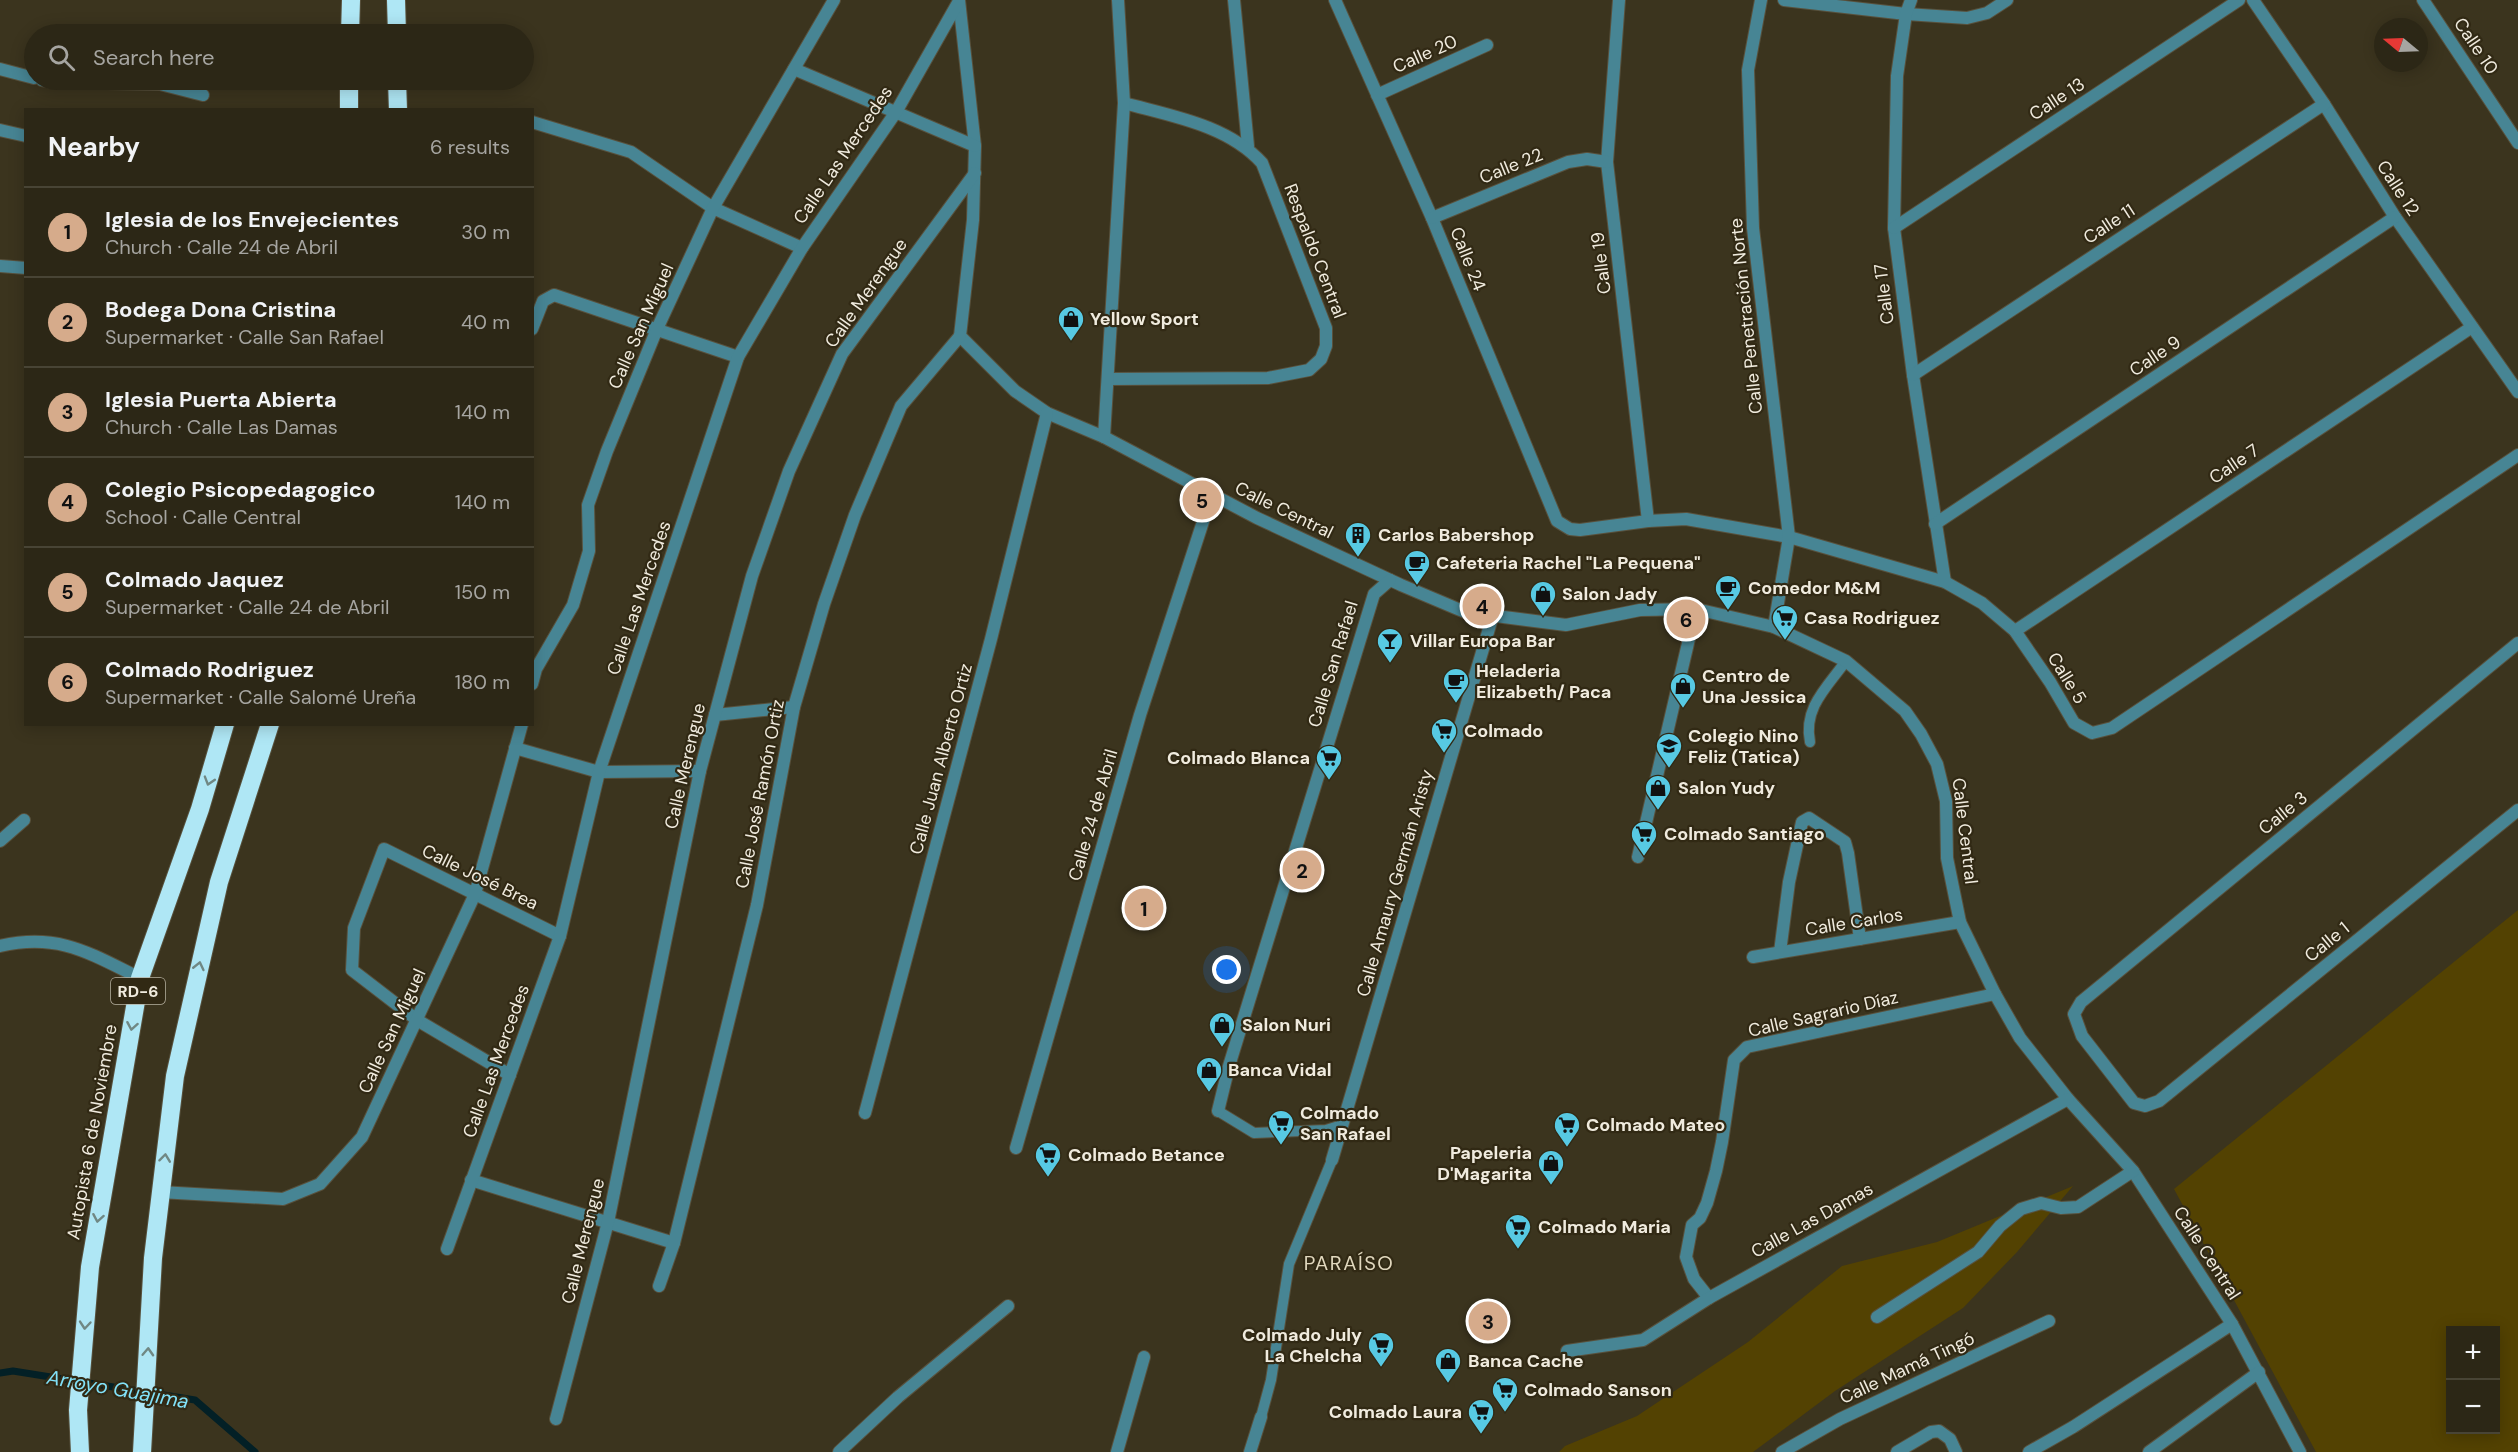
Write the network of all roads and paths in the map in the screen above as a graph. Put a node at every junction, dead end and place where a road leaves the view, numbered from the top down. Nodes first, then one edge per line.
1 (351, 0) edge
2 (396, 0) edge
3 (834, 0) edge
4 (959, 0) edge
5 (1118, 0) edge
6 (1234, 0) edge
7 (1335, 0) edge
8 (1619, 0) edge
9 (1761, 0) edge
10 (1784, 0) edge
11 (1911, 0) edge
12 (2007, 0) edge
13 (2239, 0) edge
14 (2253, 0) edge
15 (2423, 0) edge
16 (1906, 14) junction
17 (350, 24) edge
18 (397, 24) edge
19 (1487, 45) dead end
20 (0, 69) edge
21 (794, 69) junction
22 (24, 75) edge
23 (183, 90) edge
24 (349, 90) edge
25 (397, 90) edge
26 (203, 95) dead end
27 (1377, 95) junction
28 (1124, 103) junction
29 (2324, 104) junction
30 (349, 108) edge
31 (398, 108) edge
32 (896, 112) junction
33 (534, 123) edge
34 (0, 130) edge
35 (24, 136) edge
36 (2518, 143) edge
37 (975, 146) junction
38 (1248, 147) junction
39 (1607, 162) junction
40 (975, 173) junction
41 (713, 208) junction
42 (1432, 218) junction
43 (2395, 218) junction
44 (1894, 228) junction
45 (802, 248) junction
46 (0, 266) edge
47 (24, 268) edge
48 (534, 324) edge
49 (2472, 327) junction
50 (657, 329) junction
51 (960, 336) junction
52 (738, 357) junction
53 (1912, 375) junction
54 (1108, 380) junction
55 (2518, 392) edge
56 (1047, 413) junction
57 (1104, 437) junction
58 (2518, 455) edge
59 (1212, 494) junction
60 (1648, 521) junction
61 (1935, 524) junction
62 (1570, 529) joint
63 (1789, 537) junction
64 (1390, 580) junction
65 (1946, 582) junction
66 (1696, 609) junction
67 (1493, 615) junction
68 (1774, 627) junction
69 (2015, 631) junction
70 (2518, 643) edge
71 (1846, 661) junction
72 (534, 676) edge
73 (794, 707) junction
74 (715, 715) junction
75 (224, 726) edge
76 (269, 726) edge
77 (521, 726) edge
78 (1810, 742) dead end
79 (515, 748) junction
80 (700, 771) junction
81 (599, 772) junction
82 (2518, 810) edge
83 (24, 820) dead end
84 (0, 841) edge
85 (1638, 857) dead end
86 (476, 894) junction
87 (1960, 922) junction
88 (560, 936) junction
89 (1860, 939) junction
90 (0, 945) edge
91 (1780, 952) junction
92 (1753, 957) dead end
93 (140, 978) junction
94 (1995, 994) junction
95 (417, 1020) junction
96 (510, 1075) junction
97 (2068, 1099) junction
98 (2158, 1101) joint
99 (1218, 1111) joint
100 (865, 1113) dead end
101 (1342, 1125) junction
102 (1016, 1148) dead end
103 (1332, 1160) joint
104 (2133, 1171) junction
105 (471, 1180) junction
106 (160, 1192) junction
107 (608, 1222) junction
108 (674, 1243) junction
109 (447, 1249) dead end
110 (659, 1287) dead end
111 (1709, 1298) junction
112 (1008, 1306) dead end
113 (1877, 1317) dead end
114 (2049, 1321) dead end
115 (2232, 1324) junction
116 (1567, 1351) dead end
117 (1144, 1357) dead end
118 (2259, 1372) junction
119 (1261, 1417) joint
120 (556, 1419) dead end
121 (80, 1452) edge
122 (142, 1452) edge
123 (838, 1452) edge
124 (1117, 1452) edge
125 (1250, 1452) edge
126 (1782, 1452) edge
127 (1897, 1452) edge
128 (1956, 1452) edge
129 (2029, 1452) edge
130 (2149, 1452) edge
131 (2300, 1452) edge

1 - 17 highway
2 - 18 highway
3 - 21 street, Calle San Miguel
4 - 32 street, Calle Las Mercedes
4 - 37 street
5 - 28 street
6 - 38 street
7 - 27 street, Calle 24
8 - 39 street, Calle 19
9 - 63 street, Calle Penetración Norte
10 - 16 street
11 - 16 street, Calle 17
12 - 16 street
13 - 44 street, Calle 13
14 - 29 street, Calle 12
15 - 36 street, Calle 10
16 - 44 street, Calle 17
19 - 27 street, Calle 20
20 - 22 street
21 - 32 street
21 - 41 street, Calle San Miguel
23 - 26 street
24 - 30 highway
25 - 31 highway
27 - 42 street, Calle 24
28 - 38 street, Respaldo Central
28 - 54 street
29 - 43 street, Calle 12
29 - 53 street, Calle 11
32 - 37 street
32 - 45 street, Calle Las Mercedes
33 - 41 street
34 - 35 street
37 - 40 street
38 - 54 street, Respaldo Central
39 - 42 street, Calle 22
39 - 60 street, Calle 19
40 - 51 street
40 - 74 street, Calle Merengue
41 - 45 street
41 - 50 street, Calle San Miguel
42 - 62 street, Calle 24
43 - 49 street, Calle 12
43 - 61 street, Calle 9
44 - 53 street, Calle 17
45 - 52 street, Calle Las Mercedes
46 - 47 street
48 - 50 street
49 - 55 street, Calle 12
49 - 69 street, Calle 7
50 - 52 street
50 - 72 street, Calle San Miguel
51 - 56 street, Calle Central
51 - 73 street, Calle José Ramón Ortiz
52 - 81 street, Calle Las Mercedes
53 - 61 street, Calle 17
54 - 57 street
56 - 57 street, Calle Central
56 - 100 street, Calle Juan Alberto Ortiz
57 - 59 street, Calle Central
58 - 69 street, Calle 5
59 - 64 street, Calle Central
59 - 102 street, Calle 24 de Abril
60 - 62 street, Calle 5
60 - 63 street, Calle 5
61 - 65 street, Calle 17
63 - 65 street, Calle 5
63 - 68 street, Calle Penetración Norte
64 - 67 street, Calle Central
64 - 99 street, Calle San Rafael
65 - 69 street, Calle 5
66 - 67 street, Calle Central
66 - 68 street, Calle Central
66 - 85 street
67 - 101 street, Calle Amaury Germán Aristy
68 - 71 street, Calle Central
70 - 98 street, Calle 3
71 - 78 lane
71 - 87 street, Calle Central
73 - 74 street
73 - 108 street, Calle José Ramón Ortiz
74 - 80 street, Calle Merengue
75 -> 93 highway, Autopista 6 de Noviembre / RD-6
106 -> 76 highway, RD-6
77 - 79 street, Calle San Miguel
79 - 81 street
79 - 86 street, Calle San Miguel
80 - 81 street
80 - 107 street, Calle Merengue
81 - 88 street, Calle Las Mercedes
82 - 98 street, Calle 1
83 - 84 street
86 - 88 street, Calle José Brea
86 - 95 street, Calle San Miguel
86 - 95 street, Calle José Brea
87 - 89 street, Calle Carlos
87 - 94 street, Calle Central
88 - 96 street, Calle Las Mercedes
89 - 91 street, Calle Carlos
89 - 91 street
90 - 93 street
91 - 92 street, Calle Carlos
93 -> 121 highway, Autopista 6 de Noviembre / RD-6
94 - 97 street, Calle Central
94 - 111 street, Calle Sagrario Díaz
95 - 96 street
95 - 106 street, Calle San Miguel
96 - 105 street, Calle Las Mercedes
97 - 104 street, Calle Central
97 - 111 street, Calle Las Damas
99 - 101 lane
101 - 103 street, Calle Amaury Germán Aristy
103 - 119 lane
104 - 113 street
104 - 115 street, Calle Central
105 - 107 street
105 - 109 street, Calle Las Mercedes
122 -> 106 highway, RD-6
107 - 108 street
107 - 120 street, Calle Merengue
108 - 110 street, Calle José Ramón Ortiz
111 - 116 street, Calle Las Damas
112 - 123 street
114 - 126 street, Calle Mamá Tingó
115 - 118 street, Calle Central
115 - 129 street
117 - 124 street
118 - 130 street
118 - 131 street, Calle Central
119 - 125 street
127 - 128 street

